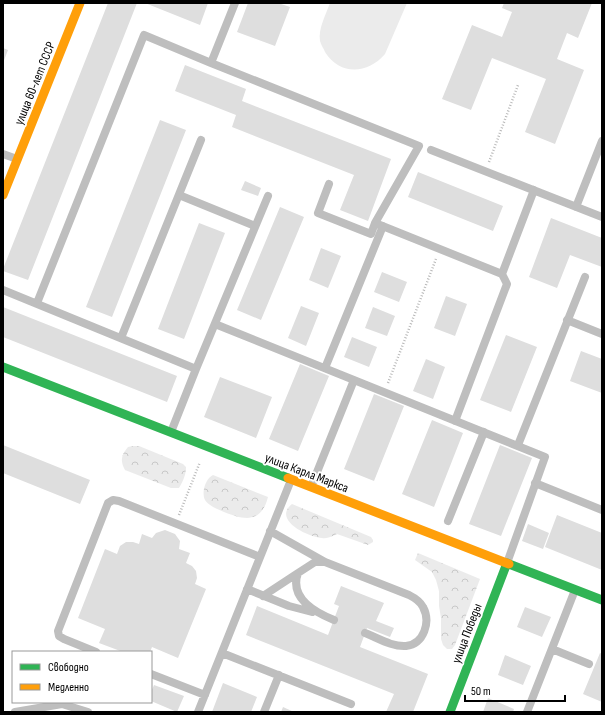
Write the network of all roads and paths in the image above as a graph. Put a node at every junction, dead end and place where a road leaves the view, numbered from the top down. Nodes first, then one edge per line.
1 (80, 3) edge
2 (235, 3) edge
3 (211, 63) junction
4 (518, 86) dead end
5 (201, 140) dead end
6 (602, 141) edge
7 (431, 150) dead end
8 (3, 154) edge
9 (17, 159) junction
10 (485, 171) junction
11 (329, 184) dead end
12 (534, 190) junction
13 (3, 195) edge
14 (179, 195) junction
15 (268, 196) dead end
16 (576, 207) junction
17 (602, 217) edge
18 (379, 224) junction
19 (255, 226) junction
20 (440, 249) junction
21 (502, 274) junction
22 (584, 277) dead end
23 (3, 290) edge
24 (37, 303) junction
25 (567, 320) junction
26 (215, 324) junction
27 (602, 334) edge
28 (121, 338) junction
29 (3, 368) edge
30 (325, 368) junction
31 (196, 369) junction
32 (354, 380) junction
33 (384, 392) junction
34 (456, 420) junction
35 (171, 432) junction
36 (484, 432) junction
37 (518, 445) junction
38 (201, 460) dead end
39 (291, 479) junction
40 (536, 483) junction
41 (311, 487) junction
42 (602, 510) edge
43 (448, 521) dead end
44 (176, 523) junction
45 (270, 531) junction
46 (260, 557) junction
47 (325, 562) junction
48 (507, 563) junction
49 (298, 573) junction
50 (247, 589) junction
51 (575, 590) junction
52 (263, 596) junction
53 (602, 600) edge
54 (319, 614) junction
55 (334, 620) dead end
56 (365, 634) dead end
57 (552, 649) junction
58 (94, 651) edge
59 (222, 653) junction
60 (589, 664) dead end
61 (152, 674) edge
62 (279, 675) junction
63 (205, 695) junction
64 (350, 704) dead end
65 (15, 712) edge
66 (88, 712) edge
67 (198, 712) edge
68 (264, 712) edge
69 (450, 712) edge
70 (527, 712) edge

1 - 9 street, улица 60-лет СССР
2 - 3 lane
3 - 18 lane
3 - 24 lane
4 - 10 path
5 - 14 lane
6 - 16 lane
7 - 10 lane
8 - 9 lane
9 - 13 street, улица 60-лет СССР
10 - 12 lane
11 - 18 lane
12 - 16 lane
12 - 21 lane
14 - 19 lane
14 - 28 lane
15 - 19 lane
16 - 17 lane
18 - 20 lane
18 - 30 lane
19 - 26 lane
20 - 21 lane
20 - 33 path
21 - 34 lane
22 - 25 lane
23 - 24 lane
24 - 28 lane
25 - 27 lane
25 - 37 lane
26 - 30 lane
26 - 31 lane
28 - 31 lane
29 - 35 street, улица Карла Маркса
30 - 32 lane
31 - 35 lane
32 - 33 lane
32 - 41 lane
33 - 34 lane
34 - 36 lane
35 - 39 street, улица Карла Маркса
36 - 37 lane
36 - 43 lane
37 - 40 lane
38 - 44 path
39 - 41 street, улица Карла Маркса
39 - 45 lane
40 - 42 lane
40 - 48 lane
41 - 48 street, улица Карла Маркса
44 - 46 lane
44 - 58 lane
45 - 46 lane
45 - 47 lane
46 - 50 lane
47 - 49 lane
47 - 56 lane
48 - 51 street, улица Карла Маркса
48 - 69 street, улица Победы
49 - 52 lane
49 - 54 lane
50 - 52 lane
50 - 59 lane
51 - 53 street, улица Карла Маркса
51 - 57 lane
52 - 54 lane
54 - 55 lane
57 - 60 lane
57 - 70 lane
59 - 62 lane
59 - 63 lane
61 - 63 lane
62 - 64 lane
62 - 68 lane
63 - 67 lane
65 - 66 lane

